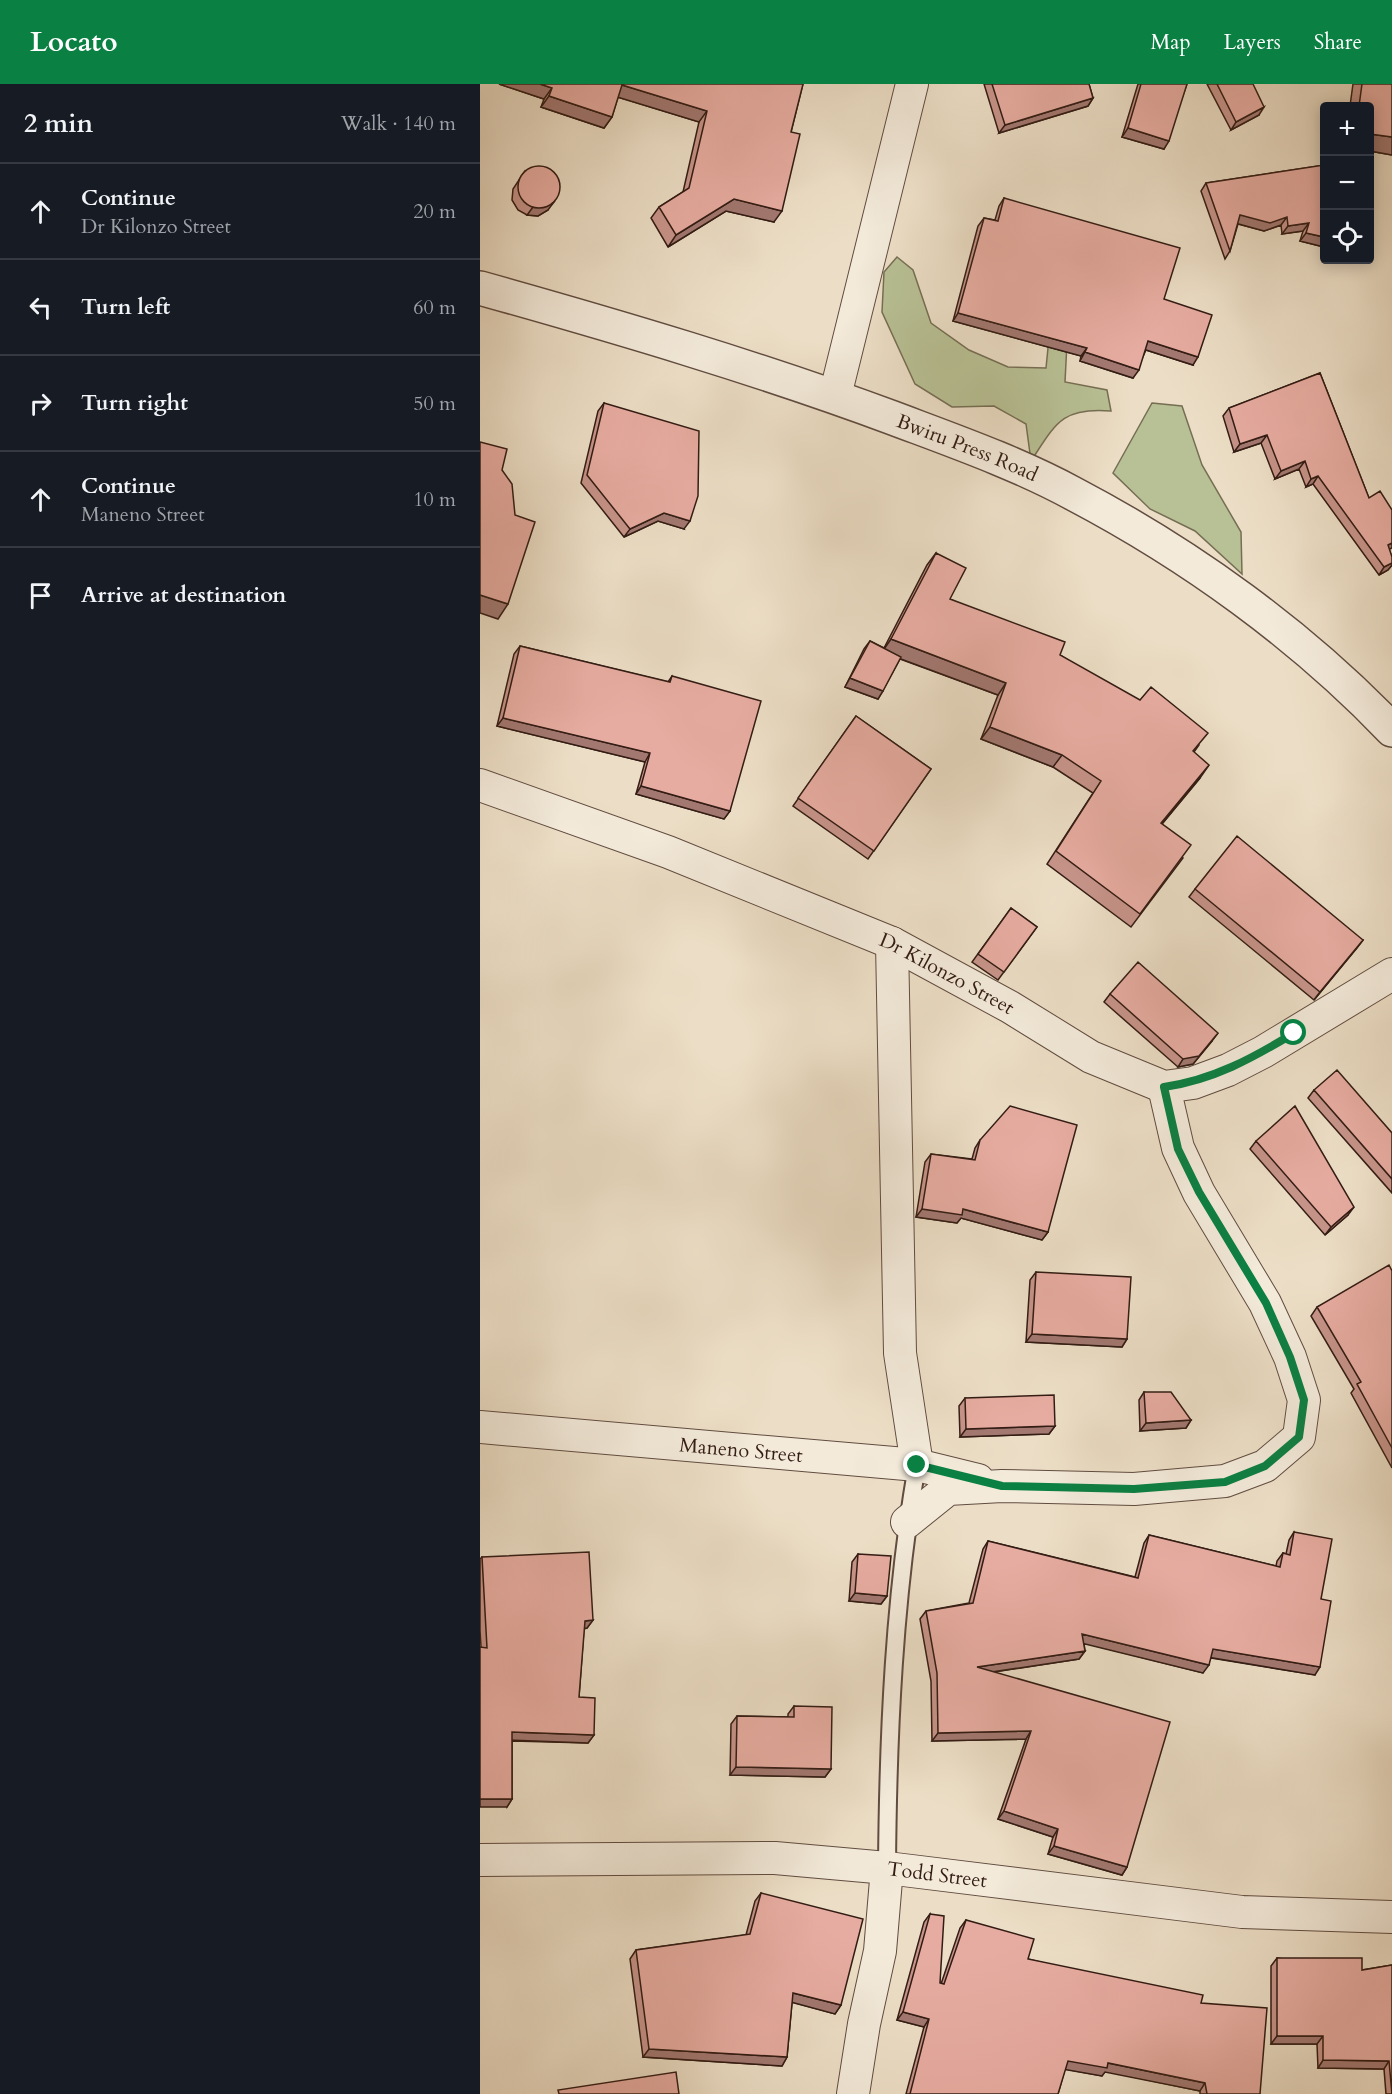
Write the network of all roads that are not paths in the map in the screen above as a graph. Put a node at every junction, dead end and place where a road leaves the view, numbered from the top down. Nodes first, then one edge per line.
1 (912, 84) edge
2 (480, 288) edge
3 (835, 396) junction
4 (1392, 730) edge
5 (480, 785) edge
6 (892, 943) junction
7 (1392, 974) edge
8 (1164, 1087) junction
9 (480, 1427) edge
10 (917, 1465) junction
11 (1002, 1486) junction
12 (907, 1522) junction
13 (480, 1860) edge
14 (887, 1868) junction
15 (1392, 1917) edge
16 (853, 2094) edge

1 - 3 street
2 - 3 street, Bwiru Press Road
3 - 4 street, Bwiru Press Road
5 - 6 street, Dr Kilonzo Street
6 - 8 street, Dr Kilonzo Street
6 - 10 street
7 - 8 street, Dr Kilonzo Street
8 - 11 street
9 - 10 street, Maneno Street
10 - 11 street, Maneno Street
10 - 12 lane
11 - 12 street
12 - 14 lane
13 - 14 street, Todd Street
14 - 15 street, Todd Street
14 - 16 street

